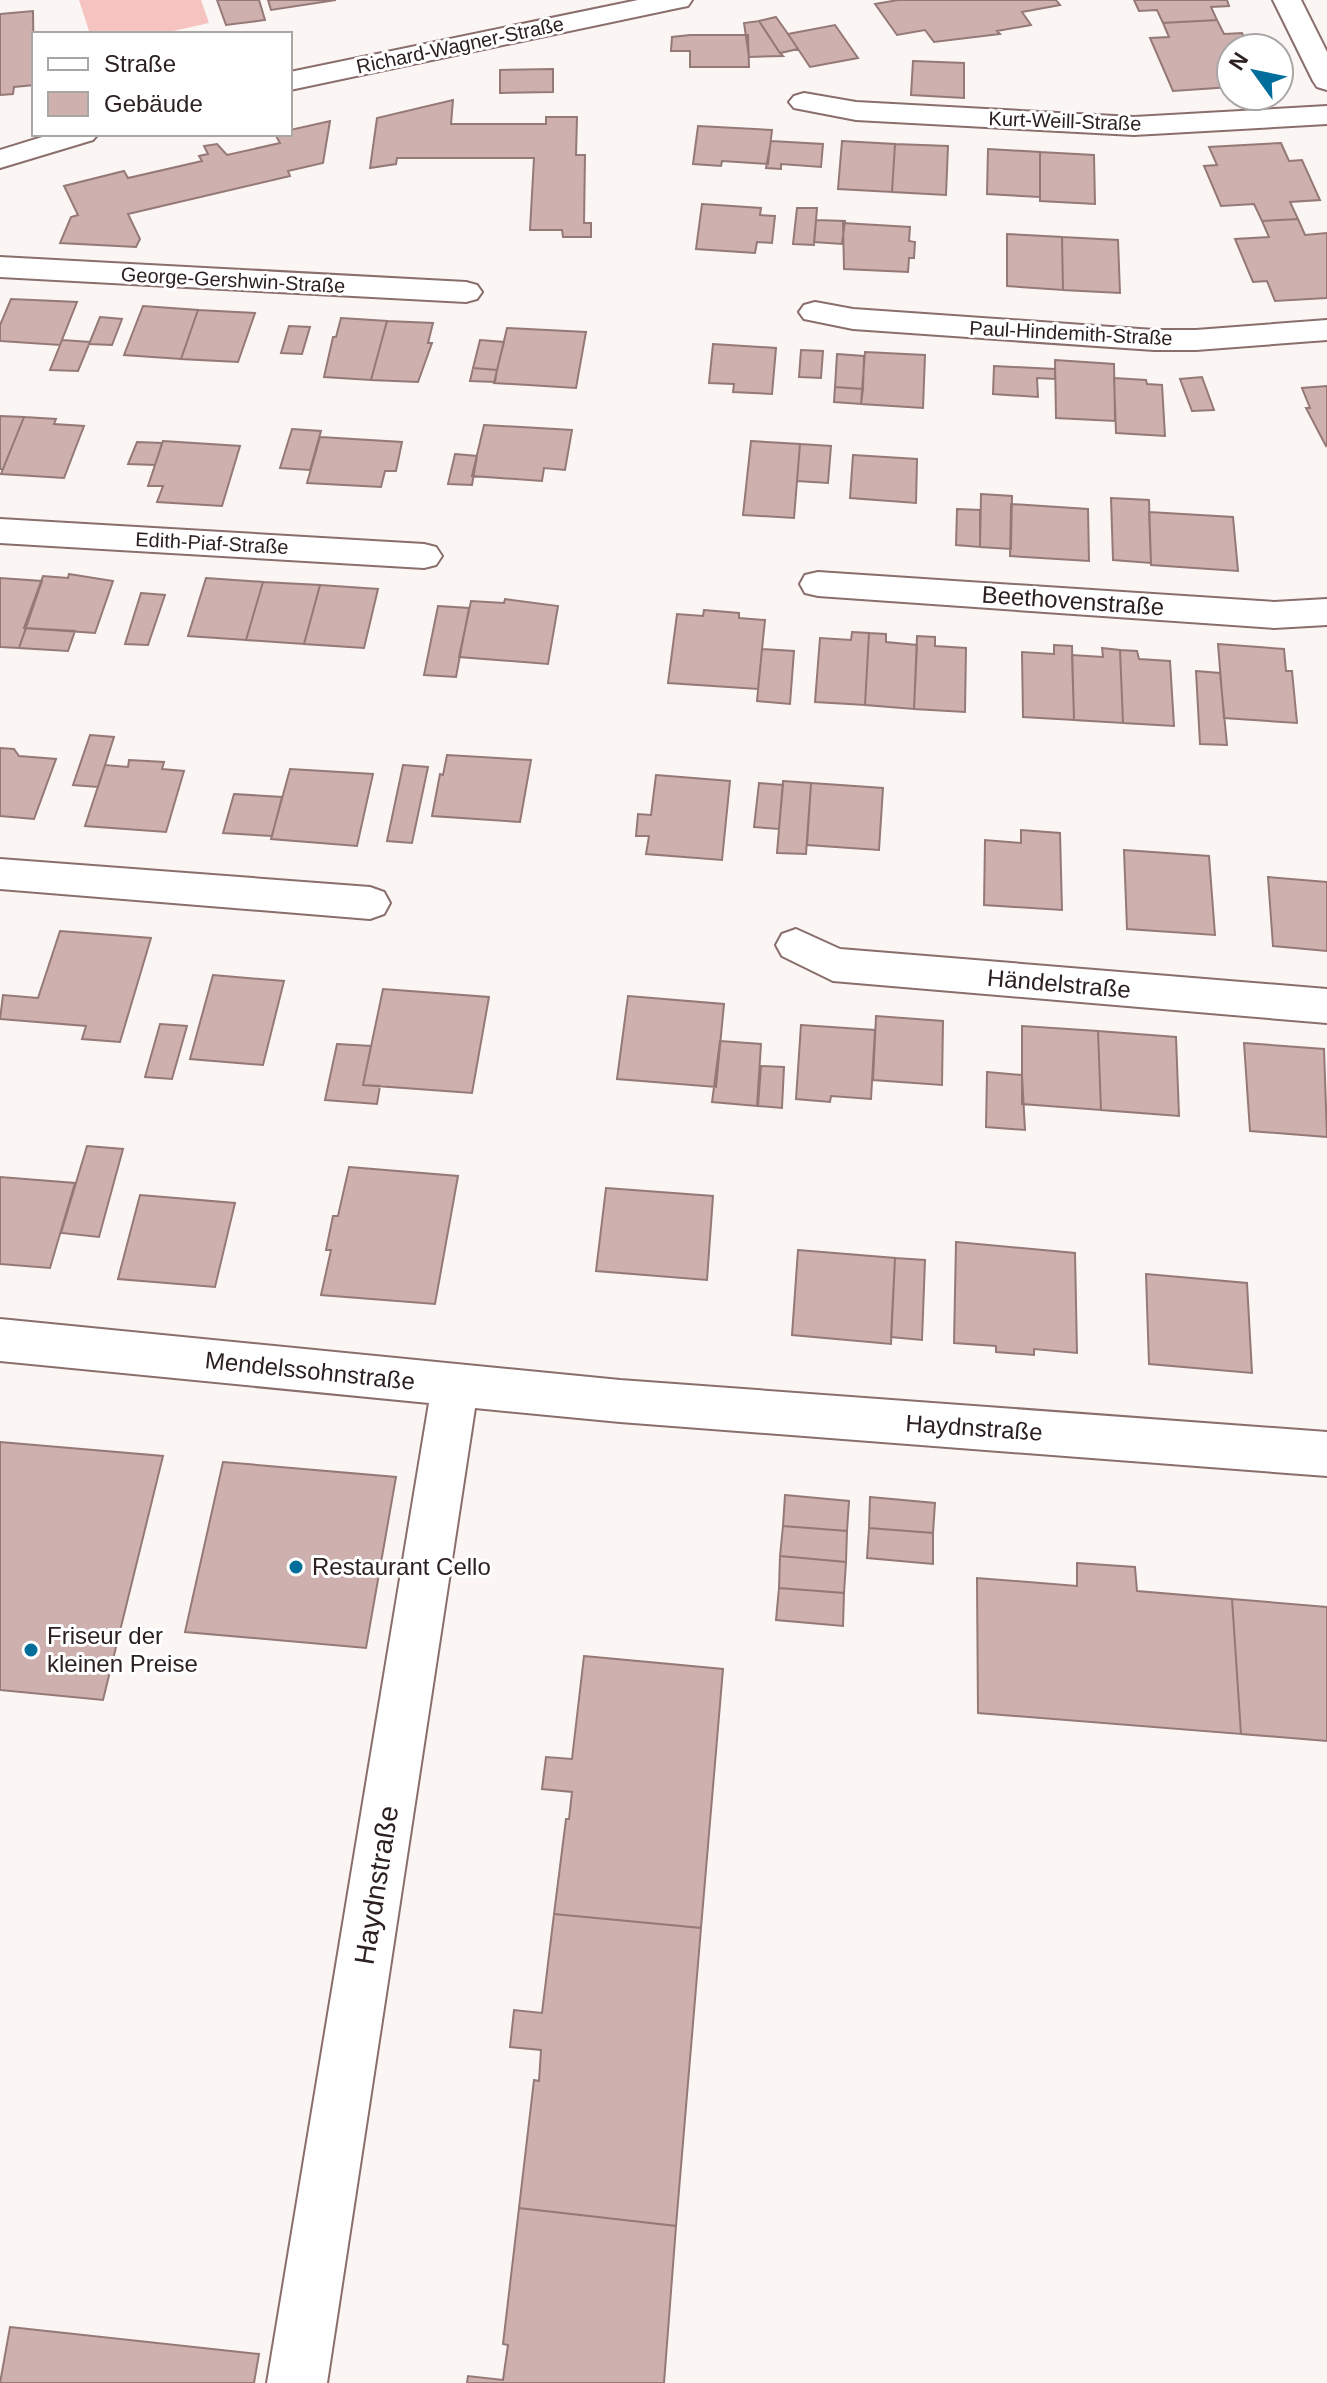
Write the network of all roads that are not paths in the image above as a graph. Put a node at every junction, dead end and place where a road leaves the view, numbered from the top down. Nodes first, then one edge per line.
1 (678, 0) edge
2 (1287, 0) edge
3 (292, 81) edge
4 (1327, 81) edge
5 (804, 102) dead end
6 (1327, 115) edge
7 (76, 136) edge
8 (0, 159) edge
9 (0, 267) edge
10 (466, 292) dead end
11 (815, 312) dead end
12 (1327, 330) edge
13 (0, 531) edge
14 (424, 556) dead end
15 (818, 584) dead end
16 (1327, 612) edge
17 (0, 874) edge
18 (370, 903) dead end
19 (796, 945) dead end
20 (1327, 1006) edge
21 (0, 1340) edge
22 (455, 1386) junction
23 (620, 1401) joint
24 (1327, 1454) edge
25 (297, 2383) edge

1 - 3 street, Richard-Wagner-Straße
2 - 4 street
5 - 6 street, Kurt-Weill-Straße
7 - 8 street
9 - 10 street, George-Gershwin-Straße
11 - 12 street, Paul-Hindemith-Straße
13 - 14 street, Edith-Piaf-Straße
15 - 16 street, Beethovenstraße
17 - 18 street
19 - 20 street, Händelstraße
21 - 22 street, Mendelssohnstraße
22 - 23 street, Mendelssohnstraße
22 - 25 street, Haydnstraße
23 - 24 street, Haydnstraße

